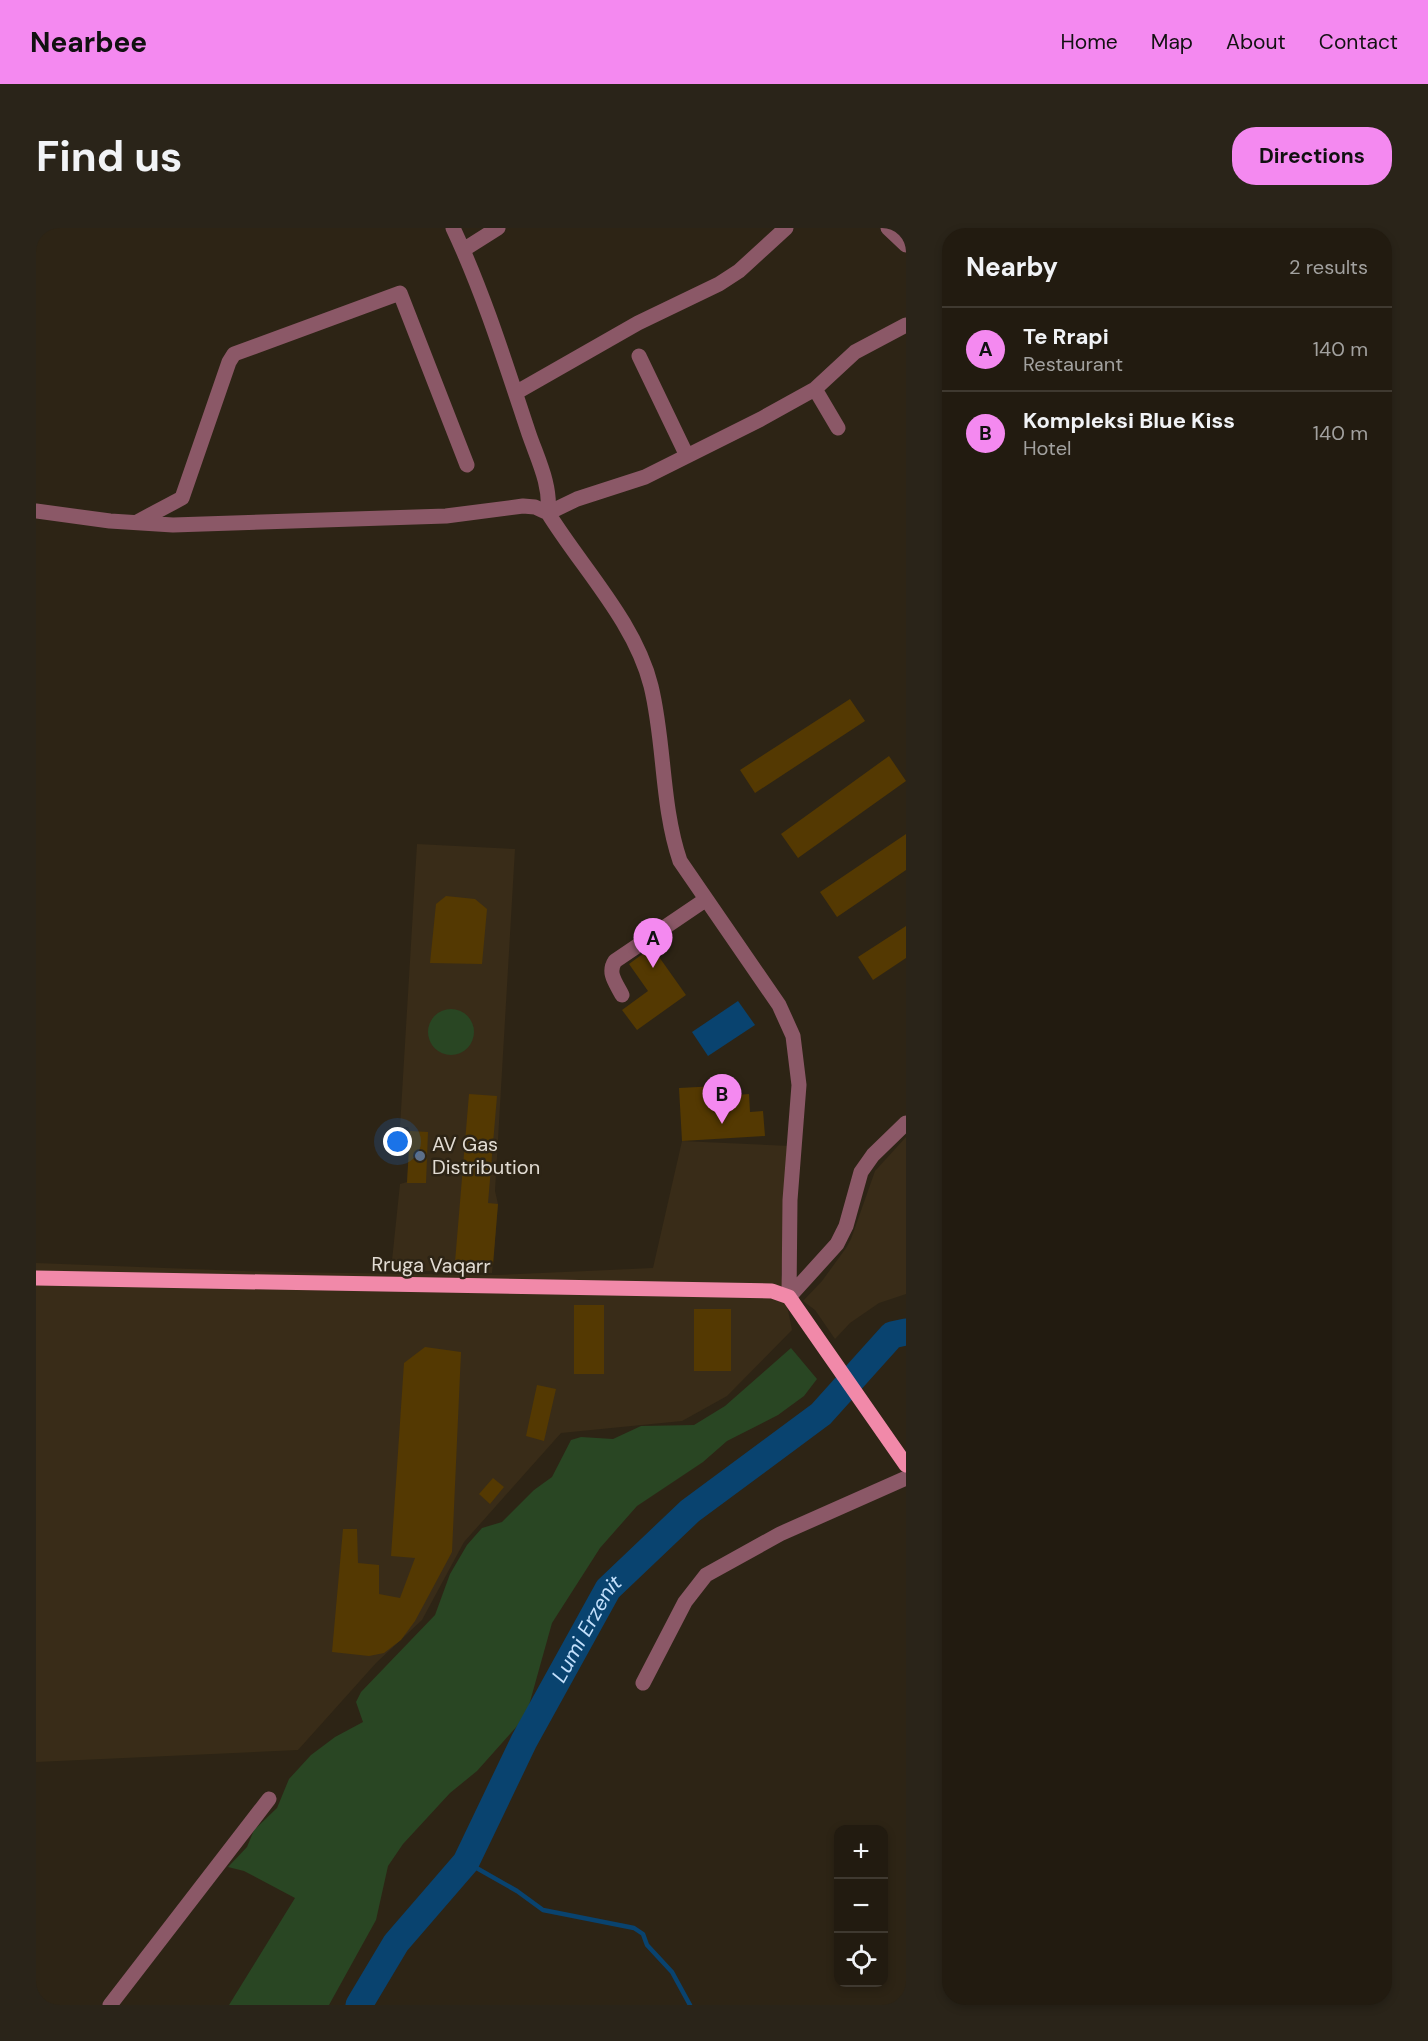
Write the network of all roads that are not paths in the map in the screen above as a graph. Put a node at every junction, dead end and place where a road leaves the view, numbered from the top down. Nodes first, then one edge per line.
1 (453, 228) edge
2 (498, 228) edge
3 (786, 228) edge
4 (888, 228) edge
5 (906, 245) edge
6 (463, 250) junction
7 (906, 325) edge
8 (639, 356) dead end
9 (815, 389) junction
10 (517, 392) junction
11 (838, 428) dead end
12 (687, 456) junction
13 (466, 465) dead end
14 (36, 511) edge
15 (548, 513) junction
16 (137, 522) junction
17 (705, 900) junction
18 (622, 994) dead end
19 (906, 1123) edge
20 (36, 1278) edge
21 (789, 1297) junction
22 (906, 1465) edge
23 (906, 1479) edge
24 (643, 1683) dead end
25 (269, 1799) dead end
26 (110, 2005) edge

1 - 6 street
2 - 6 street
3 - 10 street
4 - 5 street
6 - 10 street
7 - 9 street
8 - 12 street
9 - 11 street
9 - 12 street
10 - 15 street
12 - 15 street
13 - 16 street
14 - 16 street
15 - 16 street
15 - 17 street
17 - 18 street
17 - 21 street
19 - 21 street
20 - 21 main road, Rruga Vaqarr
21 - 22 main road
23 - 24 street
25 - 26 street

